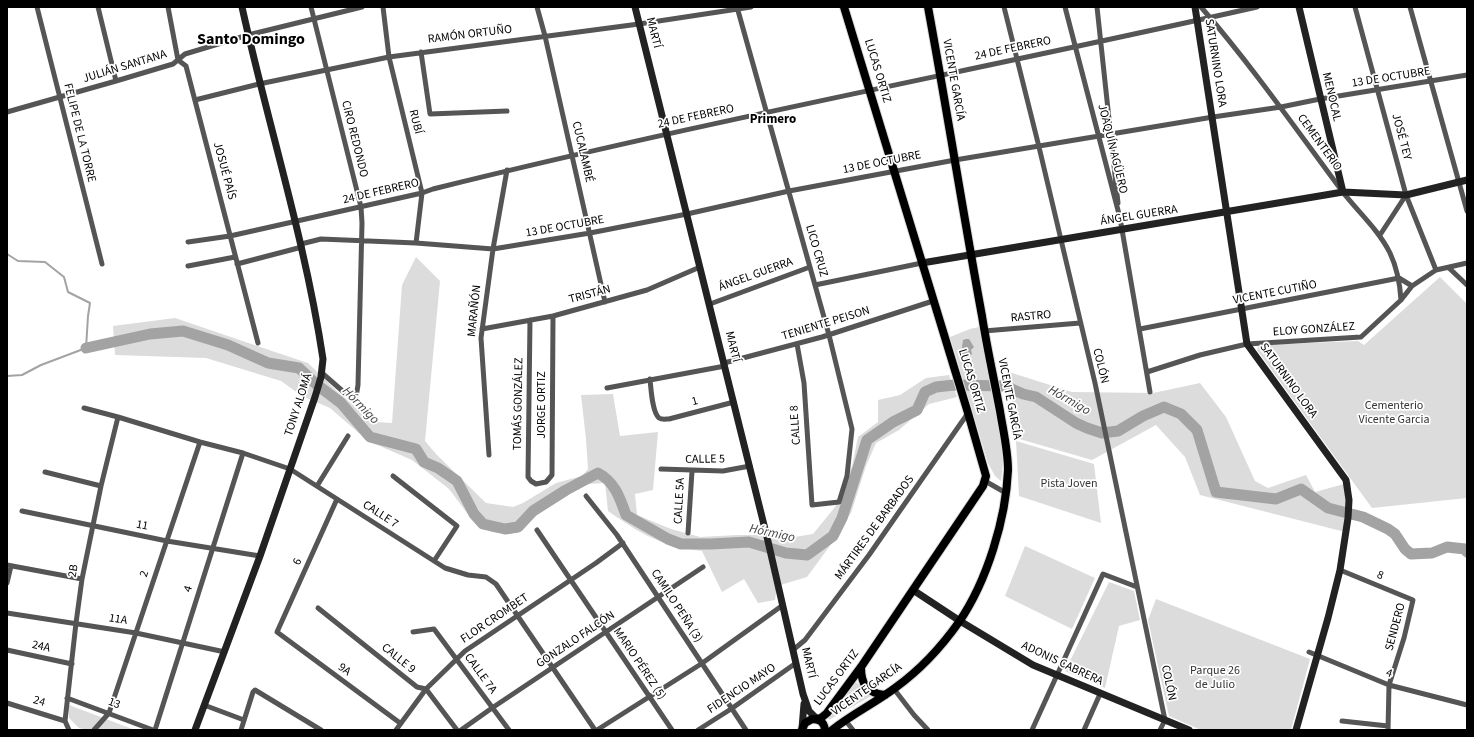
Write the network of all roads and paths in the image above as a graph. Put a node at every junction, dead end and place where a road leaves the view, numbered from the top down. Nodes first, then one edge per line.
1 (37, 7) edge
2 (98, 7) edge
3 (168, 7) edge
4 (242, 7) edge
5 (311, 7) edge
6 (362, 7) edge
7 (383, 7) edge
8 (537, 7) edge
9 (635, 7) edge
10 (751, 7) edge
11 (844, 7) edge
12 (928, 7) edge
13 (1004, 7) edge
14 (1064, 7) edge
15 (1097, 7) edge
16 (1195, 7) edge
17 (1202, 7) edge
18 (1257, 7) edge
19 (1298, 7) edge
20 (1355, 7) edge
21 (1410, 7) edge
22 (738, 8) edge
23 (1210, 17) junction
24 (314, 19) junction
25 (1197, 20) junction
26 (639, 24) junction
27 (248, 36) junction
28 (545, 36) junction
29 (1101, 41) junction
30 (1076, 46) junction
31 (421, 52) junction
32 (389, 57) junction
33 (1018, 58) junction
34 (178, 60) junction
35 (326, 69) junction
36 (940, 75) junction
37 (1467, 75) edge
38 (116, 81) junction
39 (1431, 82) junction
40 (259, 84) junction
41 (870, 90) junction
42 (1378, 91) junction
43 (59, 97) junction
44 (195, 100) junction
45 (1320, 100) junction
46 (1281, 107) junction
47 (507, 111) dead end
48 (7, 112) edge
49 (766, 112) junction
50 (1213, 117) junction
51 (667, 133) junction
52 (1112, 134) junction
53 (1098, 137) junction
54 (1039, 147) junction
55 (572, 155) junction
56 (955, 160) junction
57 (507, 170) junction
58 (894, 171) junction
59 (1463, 181) edge
60 (789, 191) junction
61 (1343, 192) junction
62 (422, 193) junction
63 (1406, 195) junction
64 (361, 207) junction
65 (1467, 211) edge
66 (1227, 213) junction
67 (687, 214) junction
68 (1120, 218) junction
69 (296, 221) junction
70 (1121, 230) junction
71 (590, 233) junction
72 (1380, 235) junction
73 (230, 236) junction
74 (361, 240) junction
75 (1061, 240) junction
76 (188, 242) dead end
77 (416, 243) junction
78 (302, 246) junction
79 (493, 249) junction
80 (971, 256) junction
81 (235, 257) junction
82 (1467, 263) edge
83 (102, 264) dead end
84 (237, 264) junction
85 (922, 264) junction
86 (188, 266) dead end
87 (700, 267) junction
88 (810, 267) junction
89 (1449, 268) junction
90 (1436, 270) junction
91 (1399, 278) junction
92 (815, 285) junction
93 (1467, 285) edge
94 (1412, 286) junction
95 (933, 300) junction
96 (1401, 300) junction
97 (605, 302) junction
98 (710, 304) junction
99 (1241, 310) junction
100 (553, 316) junction
101 (530, 320) junction
102 (1080, 323) junction
103 (482, 329) junction
104 (1140, 329) junction
105 (984, 331) junction
106 (829, 335) junction
107 (258, 343) dead end
108 (797, 344) junction
109 (1248, 344) junction
110 (724, 364) junction
111 (1147, 372) junction
112 (321, 375) junction
113 (650, 379) junction
114 (607, 388) dead end
115 (1150, 392) dead end
116 (734, 402) junction
117 (84, 408) dead end
118 (968, 413) junction
119 (118, 417) junction
120 (348, 436) dead end
121 (200, 442) junction
122 (243, 453) junction
123 (488, 456) dead end
124 (750, 466) junction
125 (290, 469) junction
126 (661, 469) dead end
127 (692, 471) junction
128 (45, 472) dead end
129 (393, 476) dead end
130 (986, 481) junction
131 (536, 484) joint
132 (101, 486) junction
133 (317, 486) junction
134 (1006, 493) junction
135 (586, 496) dead end
136 (337, 499) junction
137 (812, 505) joint
138 (22, 511) dead end
139 (92, 527) junction
140 (537, 530) dead end
141 (688, 533) dead end
142 (167, 542) junction
143 (623, 543) junction
144 (213, 549) junction
145 (260, 556) junction
146 (434, 561) junction
147 (9, 565) edge
148 (702, 567) dead end
149 (1340, 570) junction
150 (82, 580) junction
151 (571, 580) junction
152 (7, 583) edge
153 (1137, 587) junction
154 (913, 590) junction
155 (658, 597) junction
156 (1413, 600) joint
157 (783, 605) junction
158 (318, 608) dead end
159 (7, 613) edge
160 (518, 615) junction
161 (960, 621) junction
162 (76, 623) junction
163 (276, 632) joint
164 (413, 632) dead end
165 (605, 632) junction
166 (136, 633) junction
167 (183, 642) junction
168 (7, 650) edge
169 (793, 650) junction
170 (225, 652) junction
171 (1309, 652) dead end
172 (1317, 655) junction
173 (457, 659) junction
174 (796, 663) junction
175 (72, 664) junction
176 (701, 664) junction
177 (553, 668) junction
178 (861, 668) junction
179 (1057, 675) junction
180 (1389, 685) junction
181 (426, 688) junction
182 (894, 689) junction
183 (803, 694) junction
184 (1100, 694) junction
185 (885, 695) junction
186 (649, 697) junction
187 (67, 698) junction
188 (7, 703) edge
189 (204, 705) junction
190 (1467, 705) edge
191 (492, 708) junction
192 (731, 709) junction
193 (109, 713) junction
194 (816, 719) junction
195 (244, 720) junction
196 (845, 720) junction
197 (1165, 720) junction
198 (65, 721) junction
199 (1342, 721) dead end
200 (400, 723) junction
201 (1388, 728) edge
202 (802, 729) edge
203 (69, 730) edge
204 (94, 730) edge
205 (154, 730) edge
206 (194, 730) edge
207 (241, 730) edge
208 (321, 730) edge
209 (396, 730) edge
210 (457, 730) edge
211 (461, 730) edge
212 (508, 730) edge
213 (596, 730) edge
214 (672, 730) edge
215 (698, 730) edge
216 (746, 730) edge
217 (825, 730) edge
218 (832, 730) edge
219 (853, 730) edge
220 (928, 730) edge
221 (1032, 730) edge
222 (1084, 730) edge
223 (1160, 730) edge
224 (1189, 730) edge
225 (1296, 730) edge

1 - 43 street, FELIPE DE LA TORRE
2 - 38 street
3 - 34 street, JOSUÉ PAÍS
4 - 27 street, TONY ALOMÁ
5 - 24 street, CIRO REDONDO
6 - 24 street, JULIÁN SANTANA
7 - 32 street, RUBÍ
8 - 28 street, CUCALAMBÉ
9 - 26 street, MARTÍ
10 - 22 street, RAMÓN ORTUÑO
11 - 41 main road, LUCAS ORTIZ
12 - 36 main road, VICENTE GARCÍA
13 - 33 street, COLÓN
14 - 30 street, JOAQUÍN AGÜERO
15 - 29 street
16 - 25 street, SATURNINO LORA
17 - 23 street, CEMENTERIO
18 - 23 street, 24 DE FEBRERO
19 - 45 street, MENOCAL
20 - 42 street, JOSÉ TEY
21 - 39 street
22 - 26 street, RAMÓN ORTUÑO
22 - 49 street, LICO CRUZ
23 - 25 street, 24 DE FEBRERO
23 - 46 street, CEMENTERIO
24 - 27 street, JULIÁN SANTANA
24 - 35 street, CIRO REDONDO
25 - 29 street, 24 DE FEBRERO
25 - 50 street, SATURNINO LORA
26 - 28 street, RAMÓN ORTUÑO
26 - 51 street, MARTÍ
27 - 34 street, JULIÁN SANTANA
27 - 40 street, TONY ALOMÁ
28 - 31 street, RAMÓN ORTUÑO
28 - 55 street, CUCALAMBÉ
29 - 30 street, 24 DE FEBRERO
29 - 52 street
30 - 33 street, 24 DE FEBRERO
30 - 53 street, JOAQUÍN AGÜERO
31 - 32 street, RAMÓN ORTUÑO
31 - 47 street
32 - 35 street, RAMÓN ORTUÑO
32 - 62 street, RUBÍ
33 - 36 street, 24 DE FEBRERO
33 - 54 street, COLÓN
34 - 38 street, JULIÁN SANTANA
34 - 44 street, JOSUÉ PAÍS
35 - 40 street, RAMÓN ORTUÑO
35 - 64 street, CIRO REDONDO
36 - 41 street, 24 DE FEBRERO
36 - 56 main road, VICENTE GARCÍA
37 - 39 street, 13 DE OCTUBRE
38 - 43 street, JULIÁN SANTANA
39 - 42 street, 13 DE OCTUBRE
39 - 59 street
40 - 44 street, RAMÓN ORTUÑO
40 - 69 street, TONY ALOMÁ
41 - 49 street, 24 DE FEBRERO
41 - 58 main road, LUCAS ORTIZ
42 - 45 street, 13 DE OCTUBRE
42 - 63 street, JOSÉ TEY
43 - 48 street, JULIÁN SANTANA
43 - 83 street, FELIPE DE LA TORRE
44 - 73 street, JOSUÉ PAÍS
45 - 46 street, 13 DE OCTUBRE
45 - 61 street, MENOCAL
46 - 50 street, 13 DE OCTUBRE
46 - 61 street, CEMENTERIO
49 - 51 street, 24 DE FEBRERO
49 - 60 street, LICO CRUZ
50 - 52 street, 13 DE OCTUBRE
50 - 66 street, SATURNINO LORA
51 - 55 street, 24 DE FEBRERO
51 - 67 street, MARTÍ
52 - 53 street, 13 DE OCTUBRE
52 - 68 street
53 - 54 street, 13 DE OCTUBRE
53 - 68 street, JOAQUÍN AGÜERO
54 - 56 street, 13 DE OCTUBRE
54 - 75 street, COLÓN
55 - 57 street, 24 DE FEBRERO
55 - 71 street, CUCALAMBÉ
56 - 58 street, 13 DE OCTUBRE
56 - 80 main road, VICENTE GARCÍA
57 - 62 street, 24 DE FEBRERO
57 - 79 street, MARAÑÓN
58 - 60 street, 13 DE OCTUBRE
58 - 85 main road, LUCAS ORTIZ
59 - 63 street, ÁNGEL GUERRA
59 - 65 street
60 - 67 street, 13 DE OCTUBRE
60 - 88 street, LICO CRUZ
61 - 63 street, ÁNGEL GUERRA
61 - 66 street, ÁNGEL GUERRA
61 - 72 street, CEMENTERIO
62 - 64 street, 24 DE FEBRERO
62 - 77 street, RUBÍ
63 - 72 street
63 - 90 street, JOSÉ TEY
64 - 69 street, 24 DE FEBRERO
64 - 74 street, CIRO REDONDO
66 - 70 street, ÁNGEL GUERRA
66 - 99 street, SATURNINO LORA
67 - 71 street, 13 DE OCTUBRE
67 - 87 street, MARTÍ
68 - 70 street, JOAQUÍN AGÜERO
69 - 73 street, 24 DE FEBRERO
69 - 78 street, TONY ALOMÁ
70 - 75 street, ÁNGEL GUERRA
70 - 104 street, JOAQUÍN AGÜERO
71 - 79 street, 13 DE OCTUBRE
71 - 97 street, CUCALAMBÉ
72 - 91 street, CEMENTERIO
73 - 76 street, 24 DE FEBRERO
73 - 81 street, JOSUÉ PAÍS
74 - 77 street, 13 DE OCTUBRE
74 - 78 street, 13 DE OCTUBRE
74 - 112 street, CIRO REDONDO
75 - 80 street, ÁNGEL GUERRA
75 - 102 street, COLÓN
77 - 79 street, 13 DE OCTUBRE
78 - 84 street, 13 DE OCTUBRE
78 - 112 street, TONY ALOMÁ
79 - 103 street, MARAÑÓN
80 - 85 street, ÁNGEL GUERRA
80 - 105 main road, VICENTE GARCÍA
81 - 84 street, JOSUÉ PAÍS
81 - 86 street
82 - 89 street
84 - 107 street, JOSUÉ PAÍS
85 - 92 street, ÁNGEL GUERRA
85 - 95 main road, LUCAS ORTIZ
87 - 97 street, TRISTÁN
87 - 98 street, MARTÍ
88 - 92 street, LICO CRUZ
88 - 98 street, ÁNGEL GUERRA
89 - 90 street
89 - 93 street
90 - 94 street
91 - 94 street
91 - 96 street, CEMENTERIO
91 - 99 street, VICENTE CUTIÑO
92 - 106 street, LICO CRUZ
94 - 96 street
95 - 106 street, TENIENTE PEISON
95 - 118 main road, LUCAS ORTIZ
96 - 109 street, ELOY GONZÁLEZ
97 - 100 street, TRISTÁN
98 - 110 street, MARTÍ
99 - 104 street, VICENTE CUTIÑO
99 - 109 street, SATURNINO LORA
100 - 101 street, TRISTÁN
100 - 131 street, JORGE ORTIZ
101 - 103 street, TRISTÁN
101 - 131 street, TOMÁS GONZÁLEZ
102 - 105 street, RASTRO
102 - 153 street, COLÓN
103 - 123 street, MARAÑÓN
104 - 111 street, JOAQUÍN AGÜERO
105 - 134 main road, VICENTE GARCÍA
106 - 108 street, TENIENTE PEISON
106 - 137 street, LICO CRUZ
108 - 110 street, TENIENTE PEISON
108 - 137 street, CALLE 8
109 - 111 street, ELOY GONZÁLEZ
109 - 149 street, SATURNINO LORA
110 - 113 street, TENIENTE PEISON
110 - 116 street, MARTÍ
111 - 115 street, JOAQUÍN AGÜERO
112 - 125 street, TONY ALOMÁ
113 - 114 street, TENIENTE PEISON
113 - 116 street, 1
116 - 124 street, MARTÍ
117 - 119 street, CALLE 7
118 - 130 main road, LUCAS ORTIZ
118 - 169 street, MÁRTIRES DE BARBADOS
119 - 121 street, CALLE 7
119 - 132 street, 2B
120 - 133 street
121 - 122 street, CALLE 7
121 - 142 street, 2
122 - 125 street, CALLE 7
122 - 144 street, 4
124 - 127 street, CALLE 5
124 - 157 street, MARTÍ
125 - 133 street, CALLE 7
125 - 145 street, TONY ALOMÁ
126 - 127 street, CALLE 5
127 - 141 street, CALLE 5A
128 - 132 street
129 - 146 street
130 - 134 street
130 - 154 main road, LUCAS ORTIZ
132 - 139 street, 2B
133 - 136 street, CALLE 7
134 - 161 main road, VICENTE GARCÍA
135 - 143 street, CAMILO PEÑA (3)
136 - 146 street, CALLE 7
136 - 163 street, 6
138 - 139 street, 11
139 - 142 street, 11
139 - 150 street, 2B
140 - 151 street, MARIO PÉREZ (5)
142 - 144 street, 11
142 - 166 street, 2
143 - 151 street, FLOR CROMBET
143 - 155 street, CAMILO PEÑA (3)
144 - 145 street, 11
144 - 167 street, 4
145 - 170 street, TONY ALOMÁ
146 - 160 street, CALLE 7
147 - 150 street
147 - 152 street
148 - 155 street, GONZALO FALCÓN
149 - 156 street, 8
149 - 172 street, SATURNINO LORA
150 - 162 street, 2B
151 - 160 street, FLOR CROMBET
151 - 165 street, MARIO PÉREZ (5)
153 - 179 street
153 - 197 street, COLÓN
154 - 161 street, ADONIS CABRERA
154 - 178 main road, LUCAS ORTIZ
155 - 165 street, GONZALO FALCÓN
155 - 176 street, CAMILO PEÑA (3)
156 - 180 street, SENDERO
157 - 169 street, MARTÍ
157 - 176 street
158 - 181 street, CALLE 9
159 - 162 street, 11A
160 - 173 street, FLOR CROMBET
160 - 177 street, CALLE 7
161 - 179 street, ADONIS CABRERA
161 - 182 main road, VICENTE GARCÍA
162 - 166 street, 11A
162 - 175 street, 2B
163 - 200 street, 9A
164 - 173 street, CALLE 7A
165 - 177 street, GONZALO FALCÓN
165 - 186 street, MARIO PÉREZ (5)
166 - 167 street, 11A
166 - 193 street, 2
167 - 170 street, 11A
167 - 205 street, 4
168 - 175 street, 24A
169 - 174 street, MARTÍ
170 - 189 street, TONY ALOMÁ
171 - 172 street, 4
172 - 180 street, 4
172 - 225 street, SATURNINO LORA
173 - 181 street, FLOR CROMBET
173 - 191 street, CALLE 7A
174 - 183 street, MARTÍ
174 - 192 street, FIDENCIO MAYO
175 - 187 street, 2B
176 - 186 street
176 - 192 street, CAMILO PEÑA (3)
177 - 191 street, GONZALO FALCÓN
177 - 213 street, CALLE 7
178 - 185 main road
178 - 194 main road, LUCAS ORTIZ
179 - 184 street, ADONIS CABRERA
179 - 221 street
180 - 190 street, 4
180 - 201 street, SENDERO
181 - 200 street, FLOR CROMBET
181 - 210 street, CALLE 9
182 - 185 main road, VICENTE GARCÍA
182 - 220 street
183 - 194 street, MARTÍ
183 - 202 street, MARTÍ
184 - 197 street, ADONIS CABRERA
184 - 222 street
185 - 196 main road, VICENTE GARCÍA
186 - 213 street
186 - 214 street, MARIO PÉREZ (5)
187 - 193 street, 13
187 - 198 street, 2B
188 - 198 street, 24
189 - 195 street
189 - 206 street, TONY ALOMÁ
191 - 211 street, GONZALO FALCÓN
191 - 212 street, CALLE 7A
192 - 215 street, FIDENCIO MAYO
192 - 216 street, CAMILO PEÑA (3)
193 - 204 street
193 - 205 street, 13
194 - 202 main road, LUCAS ORTIZ
194 - 217 main road
195 - 207 street
195 - 208 street
196 - 218 main road, VICENTE GARCÍA
196 - 219 street
197 - 223 street, COLÓN
197 - 224 street, ADONIS CABRERA
198 - 203 street, 2B
199 - 201 street
200 - 209 street, FLOR CROMBET

